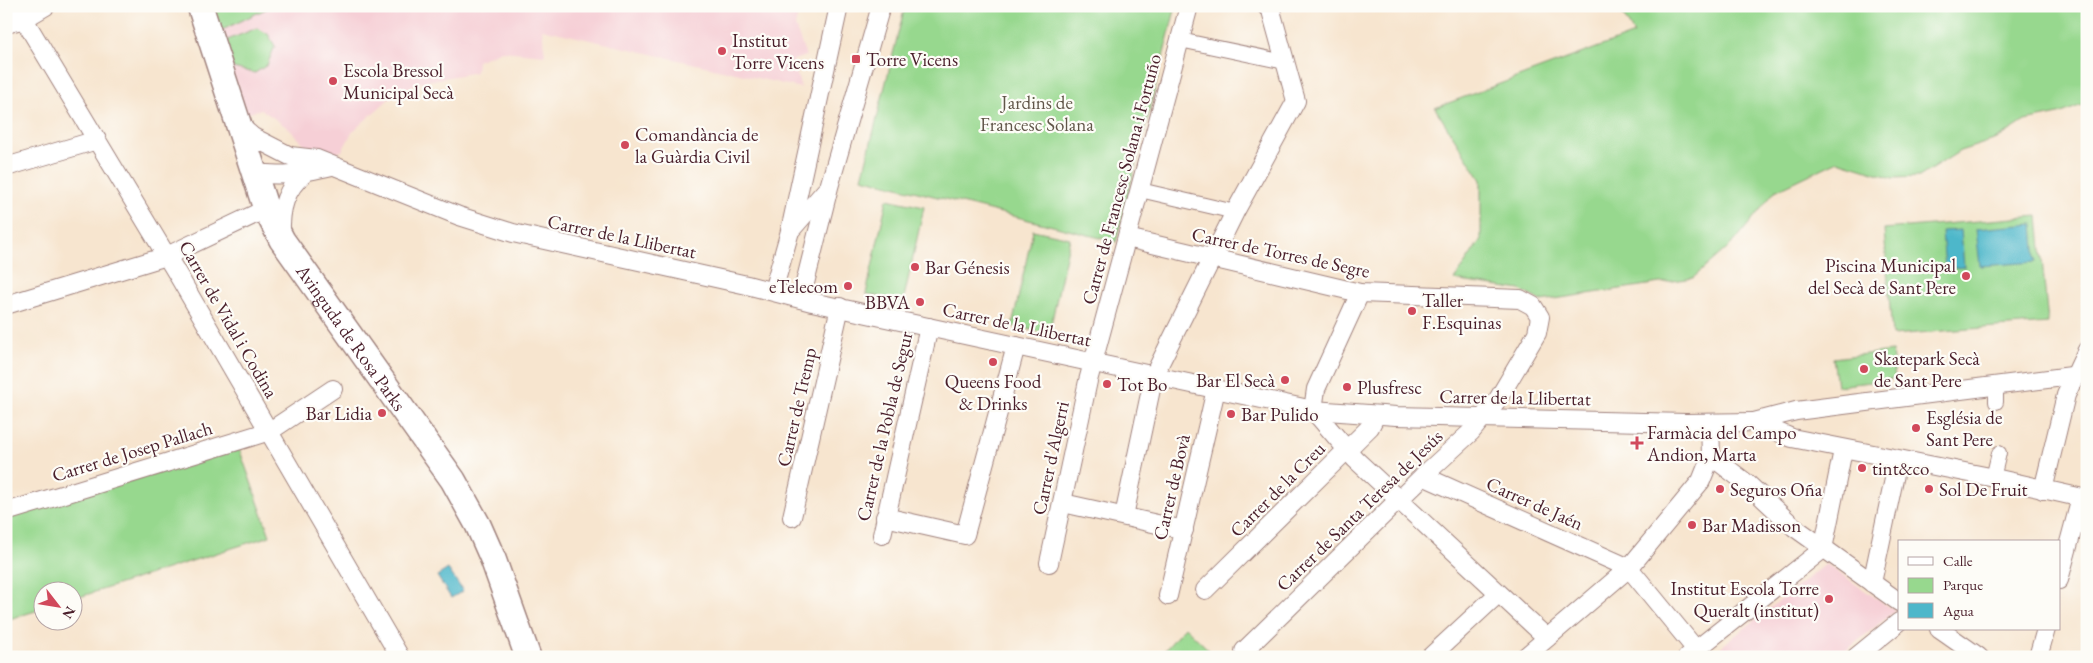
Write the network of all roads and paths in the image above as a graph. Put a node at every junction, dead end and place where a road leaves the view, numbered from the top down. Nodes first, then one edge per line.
1 (46, 6) edge
2 (200, 6) edge
3 (839, 6) edge
4 (881, 6) edge
5 (1189, 6) edge
6 (1266, 6) edge
7 (20, 13) edge
8 (6, 24) edge
9 (1180, 40) junction
10 (1285, 62) junction
11 (237, 123) junction
12 (97, 140) junction
13 (290, 156) junction
14 (332, 166) junction
15 (6, 167) edge
16 (254, 173) junction
17 (304, 174) junction
18 (829, 187) junction
19 (1140, 190) junction
20 (266, 209) junction
21 (1235, 212) junction
22 (790, 232) junction
23 (1127, 238) junction
24 (282, 240) junction
25 (167, 256) junction
26 (1212, 259) junction
27 (773, 291) junction
28 (1360, 293) junction
29 (801, 299) junction
30 (6, 305) edge
31 (840, 308) junction
32 (1540, 317) joint
33 (928, 327) junction
34 (1016, 346) junction
35 (2087, 350) edge
36 (1094, 362) junction
37 (2080, 374) edge
38 (1154, 375) junction
39 (1996, 384) junction
40 (333, 389) dead end
41 (1216, 389) junction
42 (1996, 402) dead end
43 (1313, 410) junction
44 (1376, 415) junction
45 (1483, 418) junction
46 (1754, 422) junction
47 (1710, 423) junction
48 (270, 431) junction
49 (1347, 450) junction
50 (1843, 450) junction
51 (1999, 453) dead end
52 (1711, 456) junction
53 (1898, 460) junction
54 (1423, 476) junction
55 (1994, 478) junction
56 (2043, 490) junction
57 (2084, 499) edge
58 (1398, 500) junction
59 (1063, 503) junction
60 (6, 512) edge
61 (1124, 516) junction
62 (792, 517) dead end
63 (885, 517) junction
64 (1184, 530) junction
65 (882, 535) dead end
66 (1823, 550) junction
67 (1049, 563) dead end
68 (1629, 568) junction
69 (2060, 577) edge
70 (1872, 583) junction
71 (1205, 590) dead end
72 (1498, 594) junction
73 (1168, 596) dead end
74 (1898, 601) edge
75 (1898, 623) edge
76 (1940, 630) edge
77 (2046, 630) edge
78 (1547, 638) junction
79 (1244, 651) dead end
80 (1695, 654) edge
81 (400, 657) edge
82 (528, 657) edge
83 (1430, 657) edge
84 (1524, 657) edge
85 (1856, 657) edge
86 (1979, 657) edge
87 (2038, 657) edge

1 - 7 street
2 - 11 main road, Avinguda de Rosa Parks
3 - 22 street
4 - 18 street
5 - 9 street, Carrer de Francesc Solana i Fortuño
6 - 10 street
7 - 8 street
7 - 12 street, Carrer de Vidal i Codina
9 - 10 street
9 - 19 street, Carrer de Francesc Solana i Fortuño
10 - 21 street
11 - 13 street, Carrer de la Llibertat
11 - 16 main road, Avinguda de Rosa Parks
12 - 15 street
12 - 25 street, Carrer de Vidal i Codina
13 - 14 street, Carrer de la Llibertat
13 - 16 street, Carrer de la Llibertat
14 - 17 street
14 - 27 street, Carrer de la Llibertat
16 - 17 street
16 - 20 main road, Avinguda de Rosa Parks
17 - 24 street
18 - 22 street
18 - 29 street
19 - 21 street
19 - 23 street, Carrer de Francesc Solana i Fortuño
20 - 24 main road, Avinguda de Rosa Parks
20 - 25 street
21 - 26 street
22 - 27 street
23 - 26 street, Carrer de Torres de Segre
23 - 36 street, Carrer de Francesc Solana i Fortuño
24 - 82 main road, Avinguda de Rosa Parks
25 - 30 street
25 - 48 street, Carrer de Vidal i Codina
26 - 28 street, Carrer de Torres de Segre
26 - 38 street
27 - 29 street, Carrer de la Llibertat
28 - 32 street, Carrer de Torres de Segre
28 - 43 street
29 - 31 street, Carrer de la Llibertat
31 - 33 street, Carrer de la Llibertat
31 - 62 street, Carrer de Tremp
32 - 45 street, Carrer de Santa Teresa de Jesús
33 - 34 street, Carrer de la Llibertat
33 - 63 street, Carrer de la Pobla de Segur
34 - 36 street, Carrer de la Llibertat
34 - 63 street
35 - 37 street
36 - 38 street, Carrer de la Llibertat
36 - 59 street, Carrer d'Algerri
37 - 39 street
37 - 56 street
38 - 41 street, Carrer de la Llibertat
38 - 61 street
39 - 42 street
39 - 46 street
40 - 48 street, Carrer de Josep Pallach
41 - 43 street, Carrer de la Llibertat
41 - 64 street, Carrer de Bovà
43 - 44 street, Carrer de la Llibertat
43 - 49 street
44 - 45 street, Carrer de la Llibertat
44 - 49 street, Carrer de la Creu
45 - 47 street, Carrer de la Llibertat
45 - 54 street, Carrer de Santa Teresa de Jesús
46 - 47 street, Carrer de la Llibertat
46 - 50 street
47 - 52 street
48 - 60 street, Carrer de Josep Pallach
48 - 81 street, Carrer de Vidal i Codina
49 - 58 street
49 - 71 street, Carrer de la Creu
50 - 53 street
50 - 66 street
51 - 55 street
52 - 66 street
52 - 68 street
53 - 55 street
53 - 70 street
54 - 58 street, Carrer de Santa Teresa de Jesús
54 - 68 street, Carrer de Jaén
55 - 56 street
56 - 57 street
57 - 69 street
58 - 72 street
58 - 79 street, Carrer de Santa Teresa de Jesús
59 - 61 street
59 - 67 street, Carrer d'Algerri
61 - 64 street
63 - 65 street, Carrer de la Pobla de Segur
64 - 73 street, Carrer de Bovà
66 - 70 street
66 - 80 street
68 - 78 street
68 - 80 street
70 - 74 street
72 - 78 street
72 - 83 street
75 - 85 street
76 - 86 street
77 - 87 street
78 - 84 street

